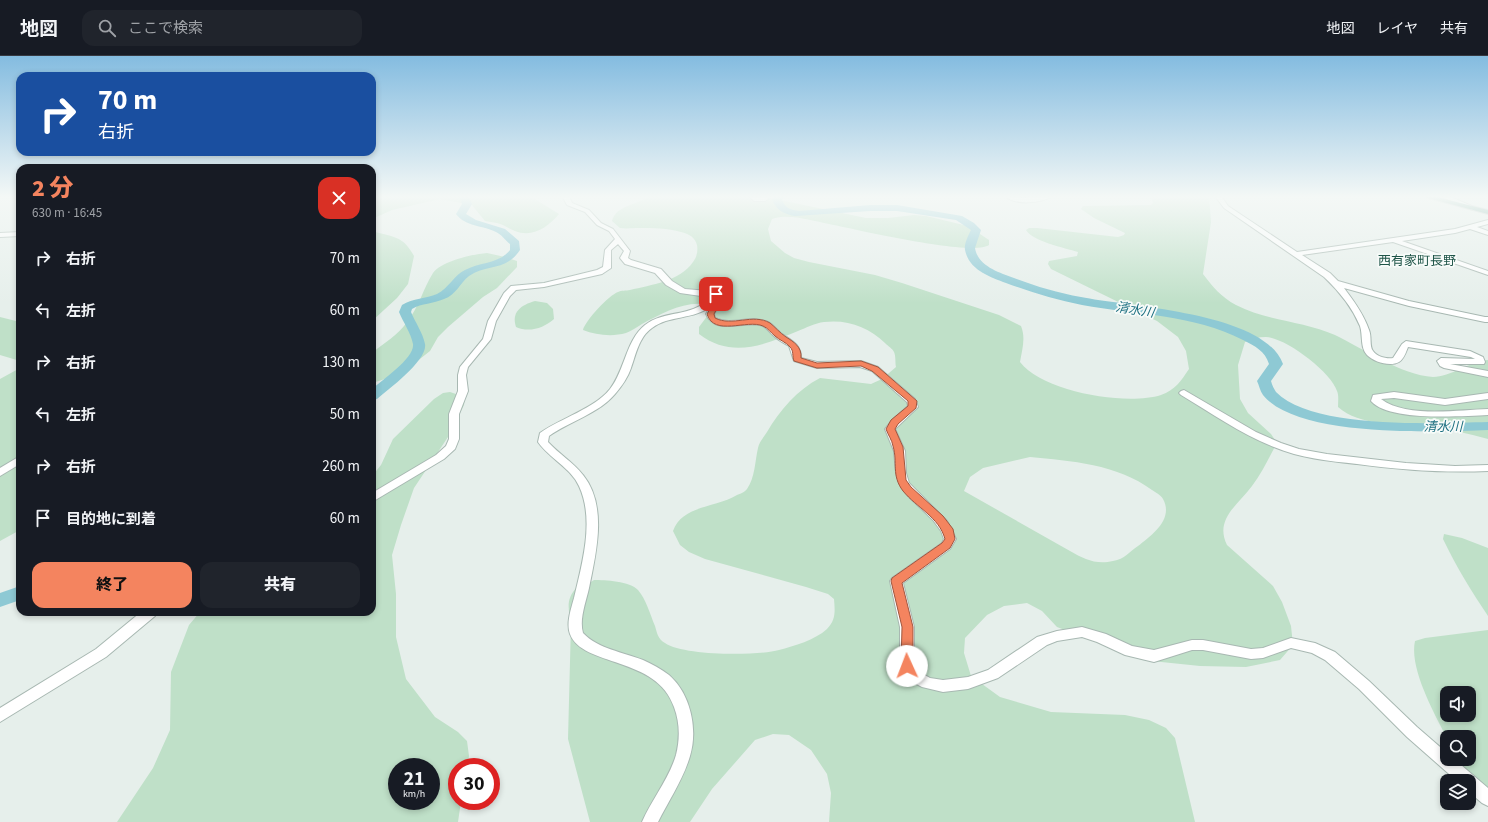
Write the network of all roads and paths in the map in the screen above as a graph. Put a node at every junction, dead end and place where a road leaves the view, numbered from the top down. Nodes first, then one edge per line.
1 (613, 232) edge
2 (1261, 232) edge
3 (1445, 232) edge
4 (16, 234) edge
5 (0, 235) edge
6 (619, 239) junction
7 (1394, 241) junction
8 (1295, 254) junction
9 (1488, 273) edge
10 (1335, 283) junction
11 (700, 294) junction
12 (1488, 319) edge
13 (1488, 374) edge
14 (1184, 393) dead end
15 (1488, 396) edge
16 (1488, 412) edge
17 (16, 462) edge
18 (1488, 468) edge
19 (0, 473) edge
20 (376, 496) edge
21 (145, 616) edge
22 (0, 716) edge
23 (1461, 774) edge
24 (1476, 787) edge
25 (1488, 798) edge
26 (650, 822) edge

1 - 6 street
2 - 8 street
3 - 7 street
4 - 5 street
6 - 11 street
6 - 20 street
7 - 8 street
7 - 9 street
8 - 10 street
10 - 12 street
10 - 13 street
11 - 23 street
11 - 26 street
14 - 18 street
15 - 16 street
17 - 19 street
21 - 22 street
24 - 25 street

